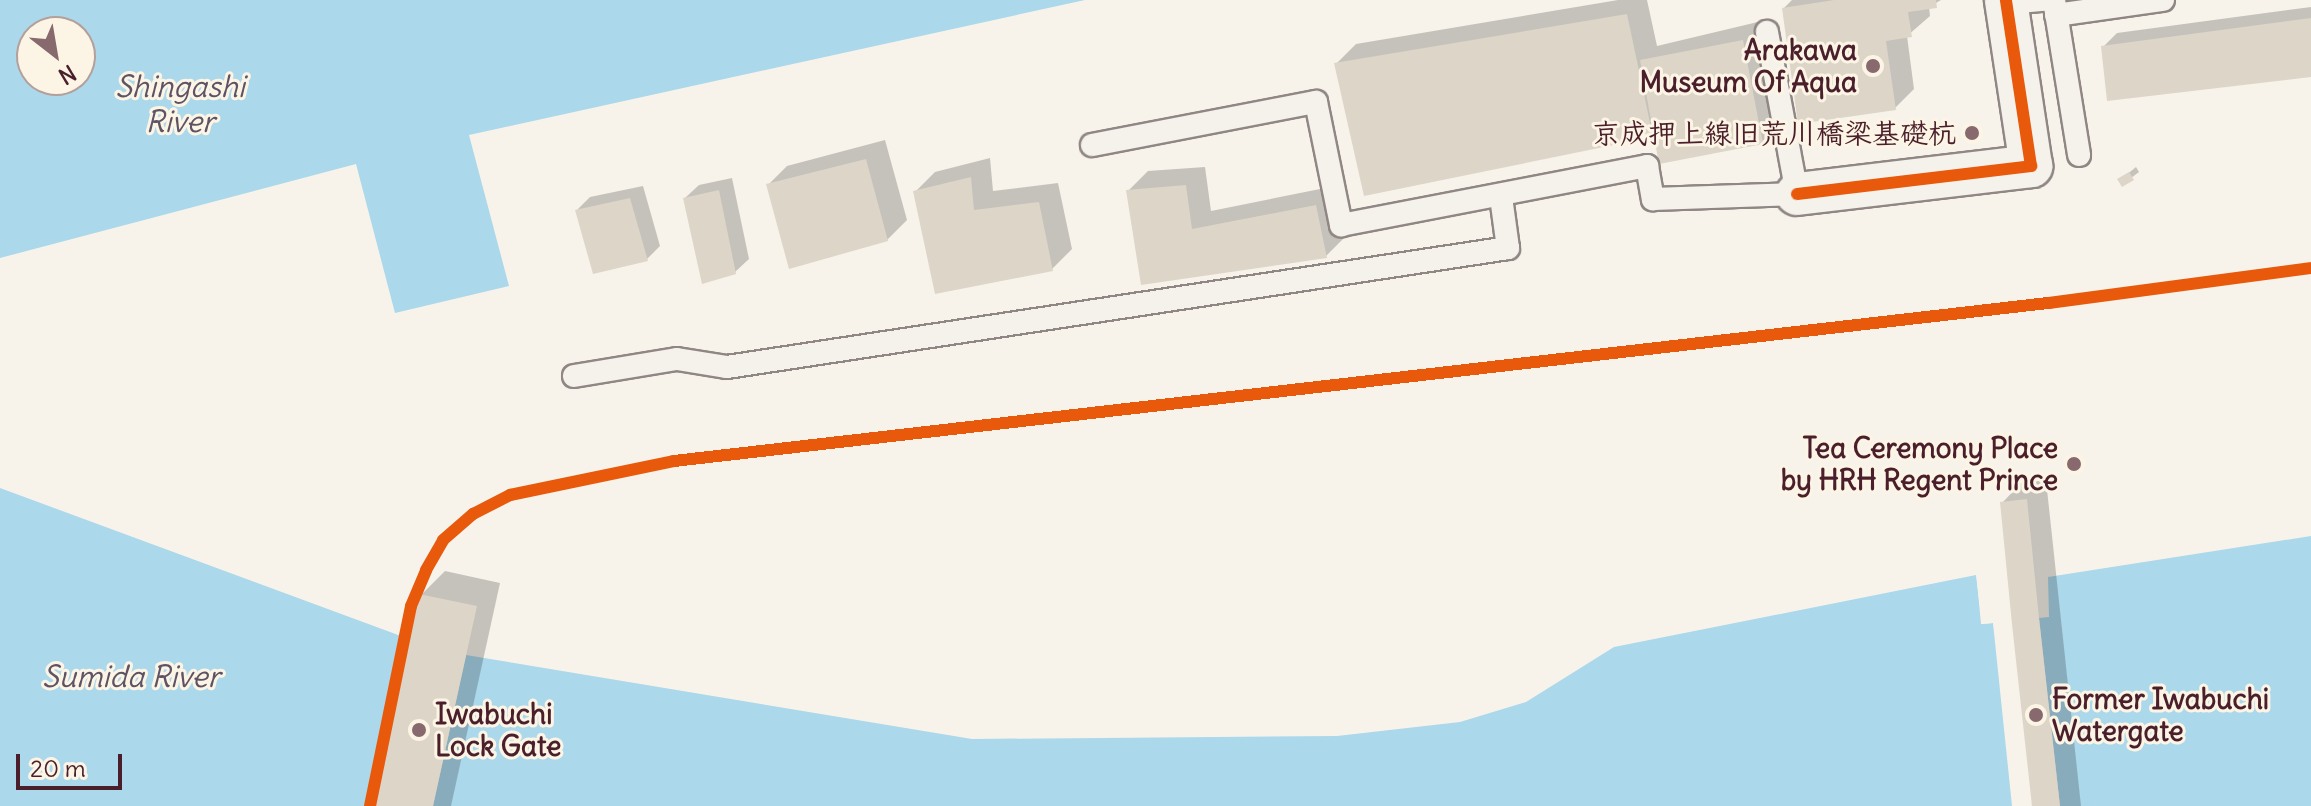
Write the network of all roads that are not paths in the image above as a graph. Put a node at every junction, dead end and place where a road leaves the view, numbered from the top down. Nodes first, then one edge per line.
1 (2163, 0) edge
2 (2034, 4) edge
3 (1767, 32) dead end
4 (1092, 145) dead end
5 (2079, 155) dead end
6 (1797, 194) junction
7 (1501, 197) junction
8 (574, 376) dead end

1 - 2 lane
2 - 5 lane
2 - 6 street
3 - 6 lane
4 - 7 lane
6 - 7 lane
7 - 8 lane

